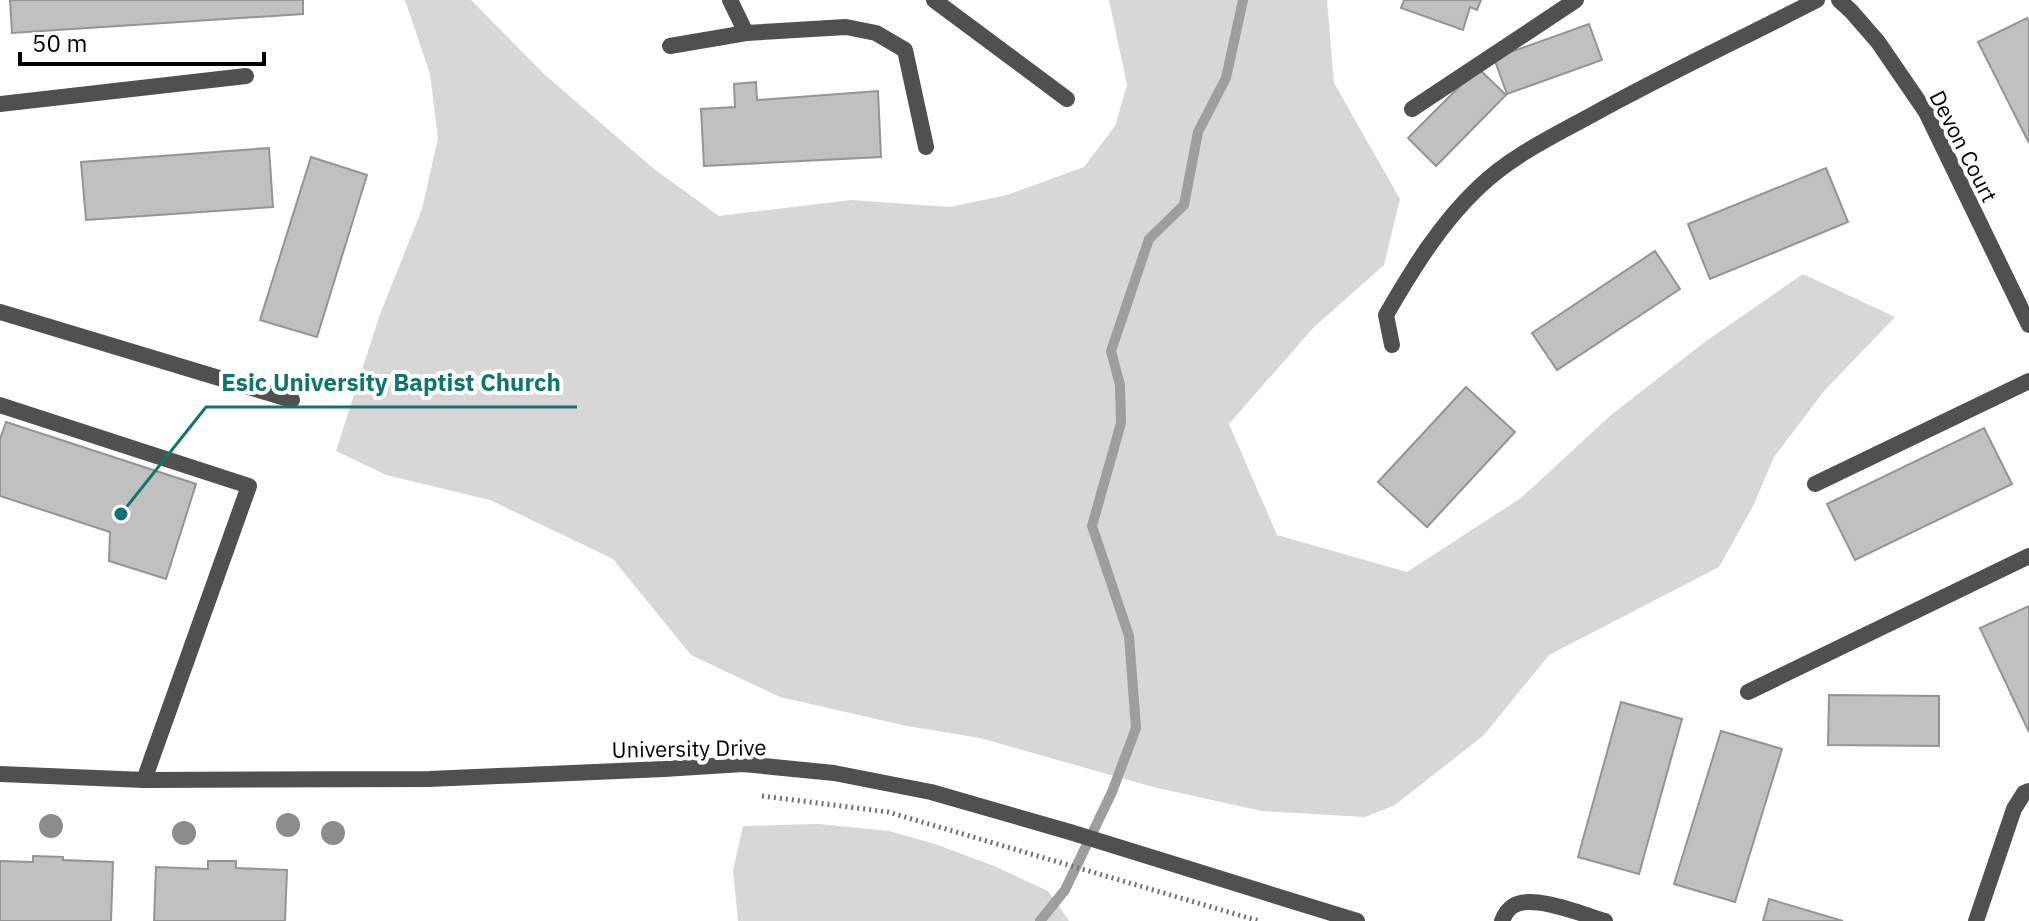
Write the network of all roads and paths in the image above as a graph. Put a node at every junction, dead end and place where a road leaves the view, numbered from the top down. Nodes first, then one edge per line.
1 (730, 0) edge
2 (934, 0) edge
3 (1576, 0) edge
4 (1817, 0) edge
5 (1839, 0) edge
6 (746, 33) junction
7 (670, 46) dead end
8 (246, 76) dead end
9 (1067, 99) dead end
10 (0, 104) edge
11 (1412, 109) dead end
12 (926, 147) dead end
13 (0, 312) edge
14 (2029, 325) edge
15 (1392, 345) dead end
16 (2029, 381) edge
17 (292, 400) dead end
18 (0, 405) edge
19 (1815, 484) dead end
20 (2029, 556) edge
21 (1748, 692) dead end
22 (0, 774) edge
23 (144, 780) junction
24 (2029, 791) edge
25 (762, 796) dead end
26 (1259, 921) edge
27 (1357, 921) edge
28 (1502, 921) edge
29 (1605, 921) edge
30 (1976, 921) edge

1 - 6 street
2 - 9 street
3 - 11 street
4 - 15 street
5 - 14 street, Devon Court
6 - 7 street
6 - 12 street
8 - 10 street
13 - 17 street
16 - 19 street
18 - 23 street
20 - 21 street
22 - 23 street, University Drive
23 - 27 street, University Drive
24 - 30 street
25 - 26 path
28 - 29 street

